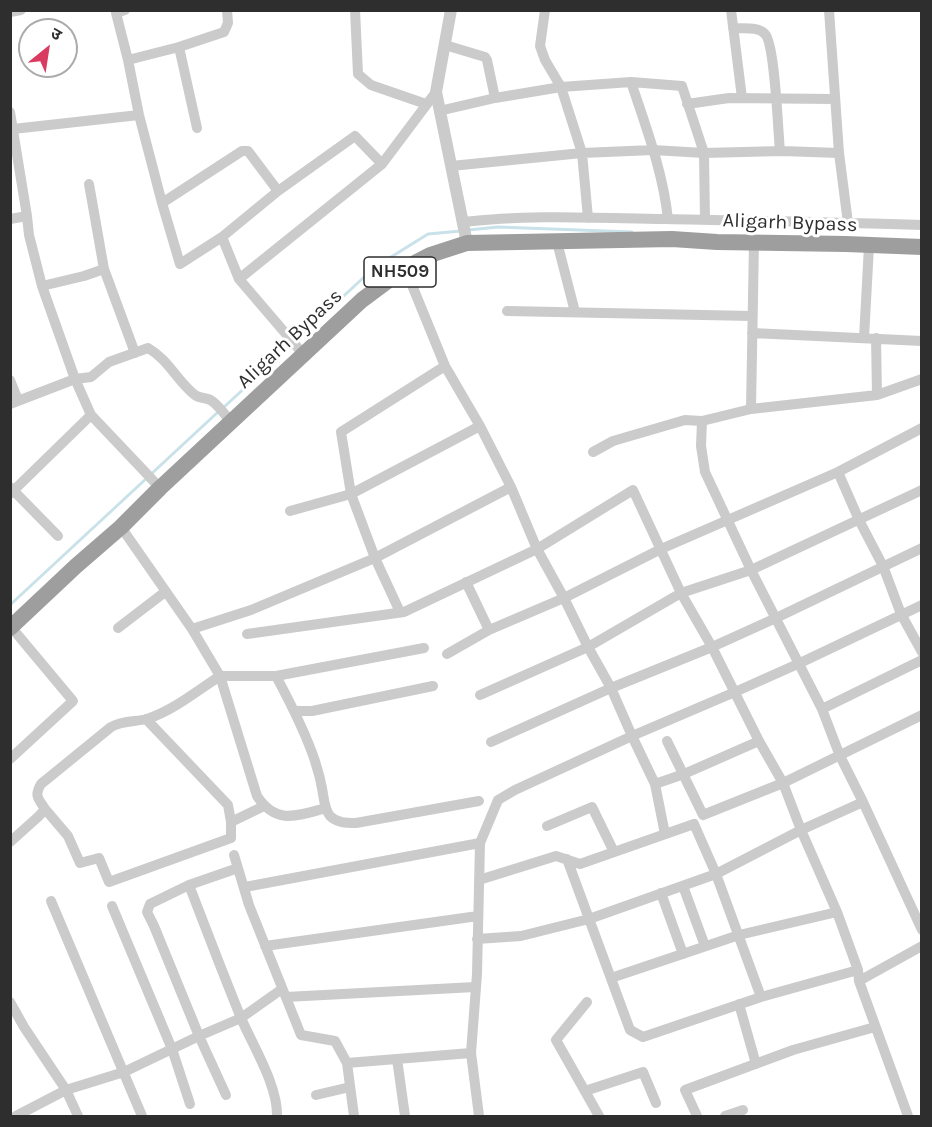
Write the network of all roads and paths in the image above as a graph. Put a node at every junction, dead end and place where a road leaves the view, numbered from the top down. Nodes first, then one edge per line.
1 (21, 10) edge
2 (125, 10) edge
3 (227, 10) edge
4 (355, 10) edge
5 (451, 10) edge
6 (546, 10) edge
7 (731, 10) edge
8 (829, 10) edge
9 (10, 12) edge
10 (733, 28) junction
11 (445, 45) junction
12 (179, 47) junction
13 (128, 60) junction
14 (631, 82) junction
15 (561, 87) junction
16 (436, 92) junction
17 (495, 98) junction
18 (741, 98) junction
19 (776, 99) junction
20 (835, 99) junction
21 (426, 104) junction
22 (687, 104) junction
23 (440, 111) junction
24 (10, 112) edge
25 (139, 115) junction
26 (197, 128) dead end
27 (13, 129) junction
28 (653, 150) junction
29 (780, 151) junction
30 (582, 153) junction
31 (704, 153) junction
32 (839, 153) junction
33 (382, 164) junction
34 (451, 166) junction
35 (89, 183) dead end
36 (278, 191) junction
37 (162, 203) junction
38 (27, 216) junction
39 (588, 218) junction
40 (10, 219) edge
41 (668, 219) junction
42 (705, 220) junction
43 (848, 223) junction
44 (921, 225) edge
45 (465, 232) junction
46 (222, 237) junction
47 (557, 242) junction
48 (754, 242) junction
49 (869, 246) junction
50 (921, 247) edge
51 (405, 268) junction
52 (104, 269) junction
53 (239, 279) junction
54 (42, 285) junction
55 (507, 310) dead end
56 (575, 312) junction
57 (752, 316) junction
58 (752, 333) junction
59 (864, 338) junction
60 (876, 338) junction
61 (921, 341) edge
62 (302, 352) junction
63 (135, 353) junction
64 (445, 366) junction
65 (75, 379) junction
66 (921, 379) edge
67 (10, 380) edge
68 (877, 395) junction
69 (14, 402) edge
70 (751, 409) junction
71 (92, 415) junction
72 (230, 420) junction
73 (702, 420) junction
74 (480, 426) junction
75 (921, 428) edge
76 (593, 452) dead end
77 (838, 472) junction
78 (157, 485) junction
79 (511, 487) junction
80 (921, 490) edge
81 (12, 491) edge
82 (351, 494) junction
83 (290, 511) dead end
84 (859, 520) junction
85 (728, 521) junction
86 (121, 527) junction
87 (58, 536) dead end
88 (921, 548) edge
89 (537, 549) junction
90 (661, 549) junction
91 (375, 558) junction
92 (883, 566) junction
93 (752, 570) junction
94 (466, 582) junction
95 (165, 592) junction
96 (681, 593) junction
97 (564, 598) junction
98 (921, 605) edge
99 (400, 612) junction
100 (901, 614) junction
101 (776, 618) junction
102 (11, 628) edge
103 (118, 628) dead end
104 (192, 629) junction
105 (489, 630) junction
106 (247, 634) dead end
107 (588, 647) junction
108 (712, 647) junction
109 (424, 648) dead end
110 (921, 652) edge
111 (447, 654) dead end
112 (921, 660) edge
113 (800, 663) junction
114 (220, 676) junction
115 (276, 676) junction
116 (433, 686) dead end
117 (611, 688) junction
118 (735, 693) junction
119 (480, 695) dead end
120 (822, 709) junction
121 (296, 711) junction
122 (921, 715) edge
123 (146, 719) junction
124 (632, 736) junction
125 (667, 741) dead end
126 (759, 741) junction
127 (491, 742) dead end
128 (840, 756) junction
129 (10, 759) edge
130 (684, 774) junction
131 (783, 783) junction
132 (656, 784) junction
133 (478, 801) dead end
134 (863, 802) junction
135 (264, 806) junction
136 (326, 808) junction
137 (45, 809) junction
138 (703, 815) junction
139 (231, 822) junction
140 (694, 824) junction
141 (547, 826) dead end
142 (801, 830) junction
143 (665, 834) junction
144 (10, 842) edge
145 (480, 843) junction
146 (614, 852) junction
147 (234, 855) dead end
148 (567, 859) junction
149 (580, 864) junction
150 (238, 868) junction
151 (572, 873) junction
152 (717, 874) junction
153 (479, 880) junction
154 (189, 885) junction
155 (682, 886) junction
156 (245, 887) junction
157 (661, 893) junction
158 (51, 901) dead end
159 (112, 906) dead end
160 (837, 912) junction
161 (478, 916) junction
162 (589, 919) junction
163 (921, 930) edge
164 (739, 935) junction
165 (477, 939) junction
166 (265, 946) junction
167 (705, 946) junction
168 (921, 946) edge
169 (683, 954) junction
170 (858, 970) junction
171 (611, 978) junction
172 (859, 981) junction
173 (476, 987) junction
174 (284, 993) junction
175 (761, 997) junction
176 (10, 1002) edge
177 (587, 1002) dead end
178 (739, 1004) junction
179 (241, 1018) junction
180 (875, 1027) junction
181 (199, 1036) junction
182 (172, 1049) junction
183 (471, 1053) junction
184 (397, 1059) junction
185 (347, 1063) junction
186 (756, 1064) junction
187 (124, 1072) junction
188 (350, 1088) junction
189 (66, 1090) junction
190 (585, 1091) junction
191 (226, 1095) dead end
192 (316, 1095) dead end
193 (656, 1103) dead end
194 (190, 1104) dead end
195 (743, 1110) dead end
196 (16, 1116) edge
197 (78, 1116) edge
198 (142, 1116) edge
199 (277, 1116) edge
200 (354, 1116) edge
201 (405, 1116) edge
202 (479, 1116) edge
203 (599, 1116) edge
204 (697, 1116) edge
205 (725, 1116) edge
206 (908, 1116) edge

1 - 9 street
2 - 13 street
3 - 12 street
4 - 21 street
5 - 11 street
6 - 15 street
7 - 10 street
8 - 20 street
10 - 18 street
10 - 19 street
11 - 16 street
11 - 17 street
12 - 13 street
12 - 26 street
13 - 25 street
14 - 15 street
14 - 22 street
14 - 28 street
15 - 17 street
15 - 30 street
16 - 21 street
16 - 23 street
17 - 23 street
18 - 19 street
18 - 22 street
19 - 20 street
19 - 29 street
20 - 32 street
21 - 33 street
22 - 31 street
23 - 34 street
24 - 27 street
25 - 27 street
25 - 37 street
27 - 38 street
28 - 30 street
28 - 31 street
28 - 41 street
29 - 31 street
29 - 32 street
30 - 34 street
30 - 39 street
31 - 42 street
32 - 43 street
33 - 36 street
33 - 53 street
34 - 45 street
35 - 52 street
36 - 37 street
36 - 46 street
37 - 46 street
38 - 40 street
38 - 54 street
39 - 41 street
39 - 45 street
41 - 42 street
42 - 43 street
43 - 44 street
45 - 47 highway, Aligarh Bypass / NH509
45 - 51 highway, Aligarh Bypass / NH509
46 - 53 street
47 - 48 highway, Aligarh Bypass / NH509
47 - 56 street
48 - 49 highway, Aligarh Bypass / NH509
48 - 57 street
49 - 50 highway, Aligarh Bypass / NH509
49 - 59 street
51 - 62 highway, Aligarh Bypass / NH509
51 - 64 street
52 - 54 street
52 - 63 street
53 - 62 street
54 - 65 street
55 - 56 street
56 - 57 street
57 - 58 street
58 - 59 street
58 - 70 street
59 - 60 street
60 - 61 street
60 - 68 street
62 - 72 highway, Aligarh Bypass / NH509
63 - 65 street
63 - 72 street
64 - 74 street
64 - 82 street
65 - 69 street
65 - 71 street
66 - 68 street
67 - 69 street
68 - 70 street
70 - 73 street
71 - 78 street
71 - 81 street
72 - 78 highway, Aligarh Bypass / NH509
73 - 76 street
73 - 85 street
74 - 79 street
74 - 82 street
75 - 77 street
77 - 84 street
77 - 85 street
78 - 86 highway, Aligarh Bypass / NH509
79 - 89 street
79 - 91 street
80 - 84 street
81 - 87 street
82 - 83 street
82 - 91 street
84 - 92 street
84 - 93 street
85 - 90 street
85 - 93 street
86 - 95 street
86 - 102 highway, Aligarh Bypass / NH509
88 - 92 street
89 - 90 street
89 - 94 street
89 - 97 street
90 - 96 street
90 - 97 street
91 - 99 street
91 - 104 street
92 - 100 street
92 - 101 street
93 - 96 street
93 - 101 street
94 - 99 street
94 - 105 street
95 - 103 street
95 - 104 street
96 - 107 street
96 - 108 street
97 - 105 street
97 - 107 street
98 - 100 street
99 - 106 street
100 - 110 street
100 - 113 street
101 - 108 street
101 - 113 street
102 - 129 street
104 - 114 street
105 - 111 street
107 - 117 street
107 - 119 street
108 - 117 street
108 - 118 street
109 - 115 street
112 - 120 street
113 - 118 street
113 - 120 street
114 - 115 street
114 - 123 street
114 - 135 street
115 - 121 street
116 - 121 street
117 - 124 street
117 - 127 street
118 - 124 street
118 - 126 street
120 - 128 street
121 - 136 street
122 - 128 street
123 - 137 street
123 - 139 street
124 - 132 street
124 - 145 street
125 - 130 street
126 - 130 street
126 - 131 street
128 - 131 street
128 - 134 street
130 - 132 street
130 - 138 street
131 - 138 street
131 - 142 street
132 - 143 street
133 - 136 street
134 - 142 street
134 - 163 street
135 - 136 street
135 - 139 street
137 - 139 street
137 - 144 street
138 - 140 street
140 - 143 street
140 - 152 street
141 - 146 street
142 - 152 street
142 - 160 street
143 - 146 street
145 - 153 street
145 - 156 street
146 - 149 street
147 - 150 street
148 - 149 street
148 - 151 street
148 - 153 street
149 - 151 street
150 - 154 street
150 - 156 street
151 - 162 street
152 - 155 street
152 - 164 street
153 - 161 street
154 - 179 street
154 - 181 street
155 - 157 street
155 - 167 street
156 - 166 street
157 - 162 street
157 - 169 street
158 - 187 street
159 - 182 street
160 - 164 street
160 - 170 street
161 - 165 street
161 - 166 street
162 - 165 street
162 - 171 street
164 - 167 street
164 - 175 street
165 - 173 street
166 - 174 street
167 - 169 street
168 - 172 street
169 - 171 street
170 - 172 street
170 - 175 street
171 - 178 street
172 - 180 street
173 - 174 street
173 - 183 street
174 - 179 street
174 - 185 street
175 - 178 street
176 - 189 street
177 - 190 street
178 - 186 street
179 - 181 street
179 - 199 street
180 - 186 street
180 - 206 street
181 - 182 street
181 - 191 street
182 - 187 street
182 - 194 street
183 - 184 street
183 - 202 street
184 - 185 street
184 - 201 street
185 - 188 street
186 - 204 street
187 - 189 street
187 - 198 street
188 - 192 street
188 - 200 street
189 - 196 street
189 - 197 street
190 - 193 street
190 - 203 street
195 - 205 street

